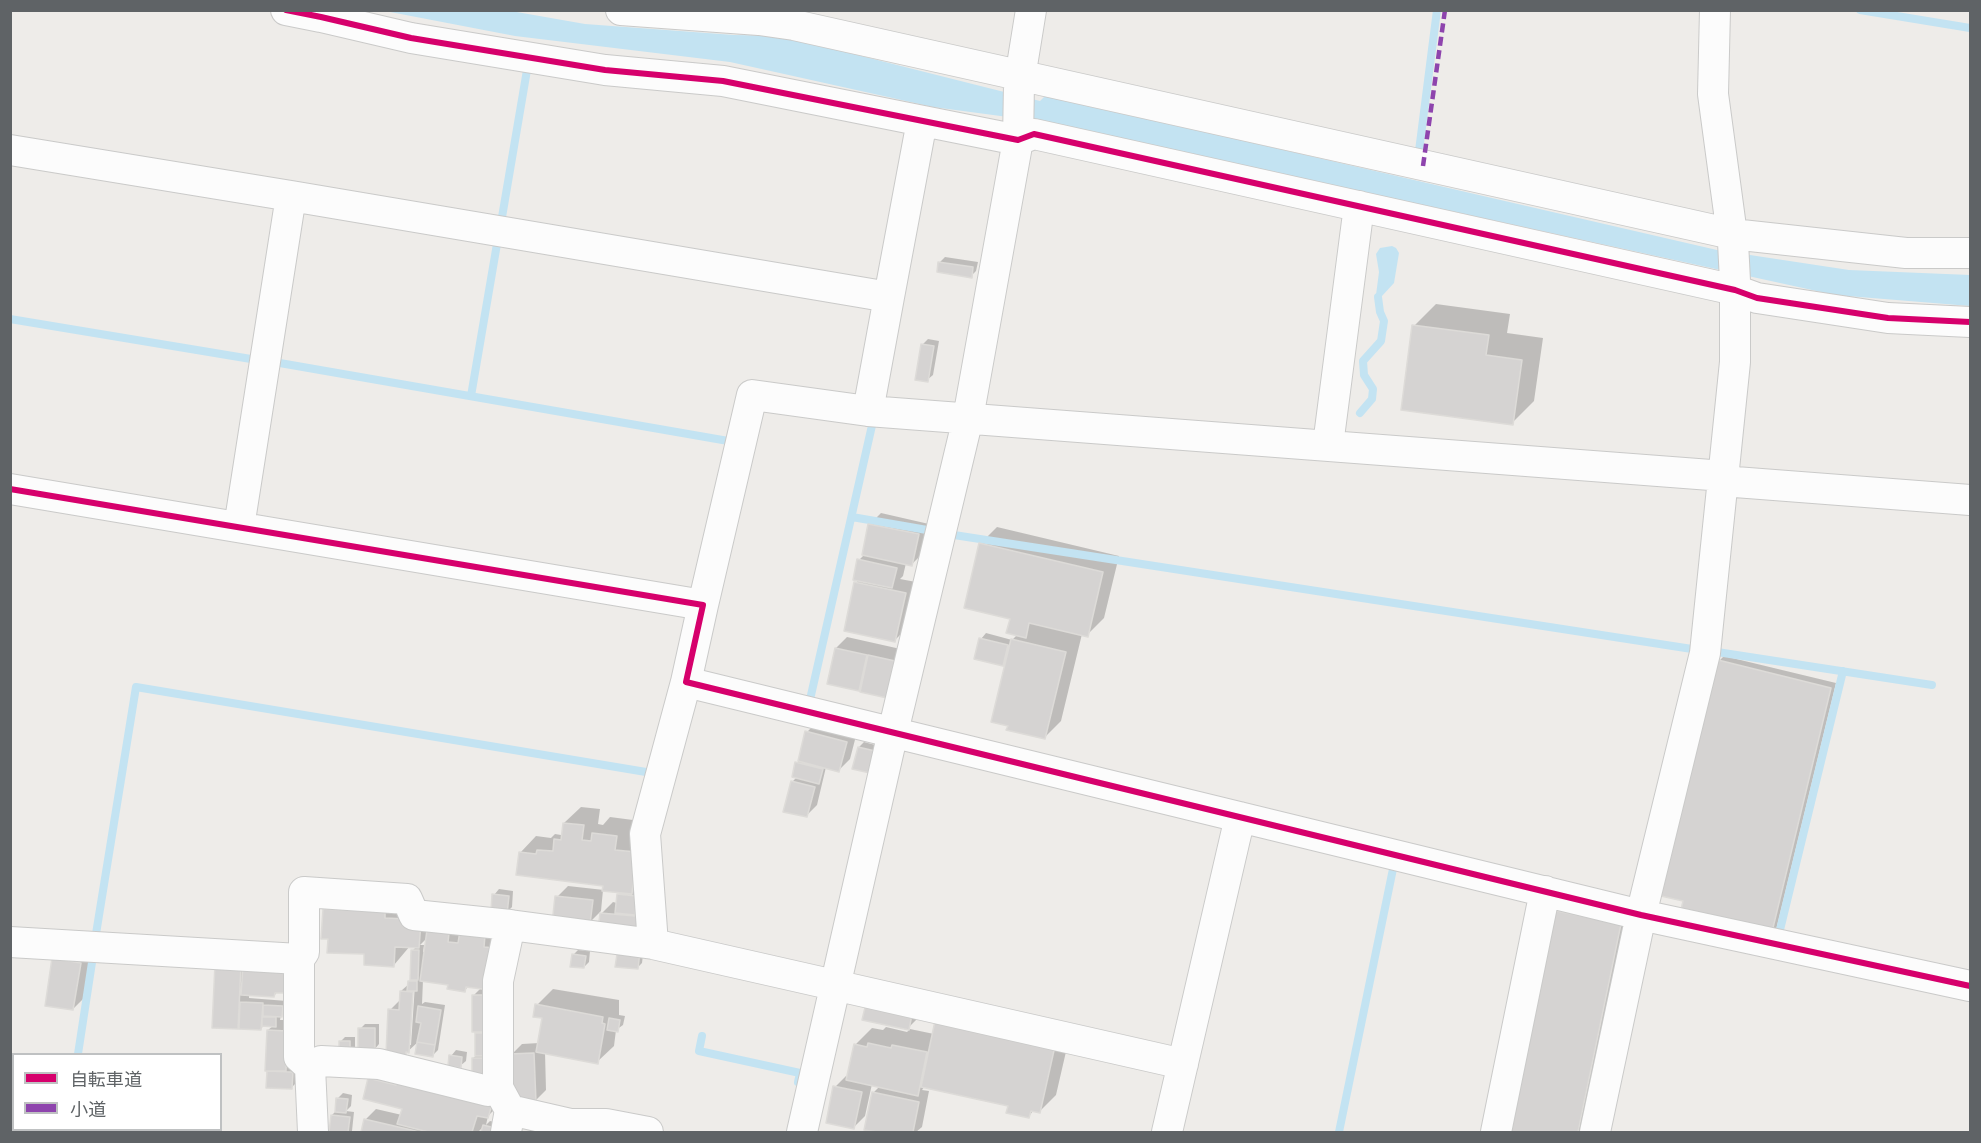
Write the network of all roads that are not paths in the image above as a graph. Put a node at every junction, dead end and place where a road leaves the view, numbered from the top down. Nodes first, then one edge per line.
1 (286, 10) edge
2 (621, 10) edge
3 (1031, 10) edge
4 (1715, 10) edge
5 (760, 15) edge
6 (1020, 80) junction
7 (922, 121) junction
8 (1019, 132) junction
9 (10, 150) edge
10 (291, 196) junction
11 (1359, 206) junction
12 (1732, 238) junction
13 (1971, 253) edge
14 (1735, 285) junction
15 (889, 297) junction
16 (1971, 322) edge
17 (868, 411) junction
18 (968, 418) junction
19 (1328, 446) junction
20 (1724, 476) junction
21 (12, 496) edge
22 (1971, 500) edge
23 (239, 527) junction
24 (703, 605) junction
25 (686, 682) junction
26 (893, 732) junction
27 (1240, 817) junction
28 (1545, 891) junction
29 (1641, 915) junction
30 (510, 925) junction
31 (10, 942) edge
32 (654, 944) junction
33 (299, 959) junction
34 (836, 985) junction
35 (1971, 986) edge
36 (1183, 1064) junction
37 (310, 1067) junction
38 (505, 1110) edge
39 (313, 1132) edge
40 (648, 1132) edge
41 (802, 1132) edge
42 (1167, 1132) edge
43 (1496, 1132) edge
44 (1594, 1132) edge

1 - 7 street
2 - 5 street
3 - 6 street
4 - 12 street
5 - 6 street
6 - 8 street
6 - 12 street
7 - 8 street
7 - 15 street
8 - 11 street
8 - 18 street
9 - 10 street
10 - 15 street
10 - 23 street
11 - 14 street
11 - 19 street
12 - 13 street
12 - 14 street
14 - 16 street
14 - 20 street
15 - 17 street
17 - 18 street
17 - 24 street
18 - 19 street
18 - 26 street
19 - 20 street
20 - 22 street
20 - 29 street
21 - 23 street
23 - 24 street
24 - 25 street
25 - 26 street
25 - 32 street
26 - 27 street
26 - 34 street
27 - 28 street
27 - 36 street
28 - 29 street
28 - 43 street
29 - 35 street
29 - 44 street
30 - 32 street
30 - 33 street
30 - 38 street
31 - 33 street
32 - 34 street
33 - 37 street
34 - 36 street
34 - 41 street
36 - 42 street
37 - 38 street
37 - 39 street
38 - 40 street

